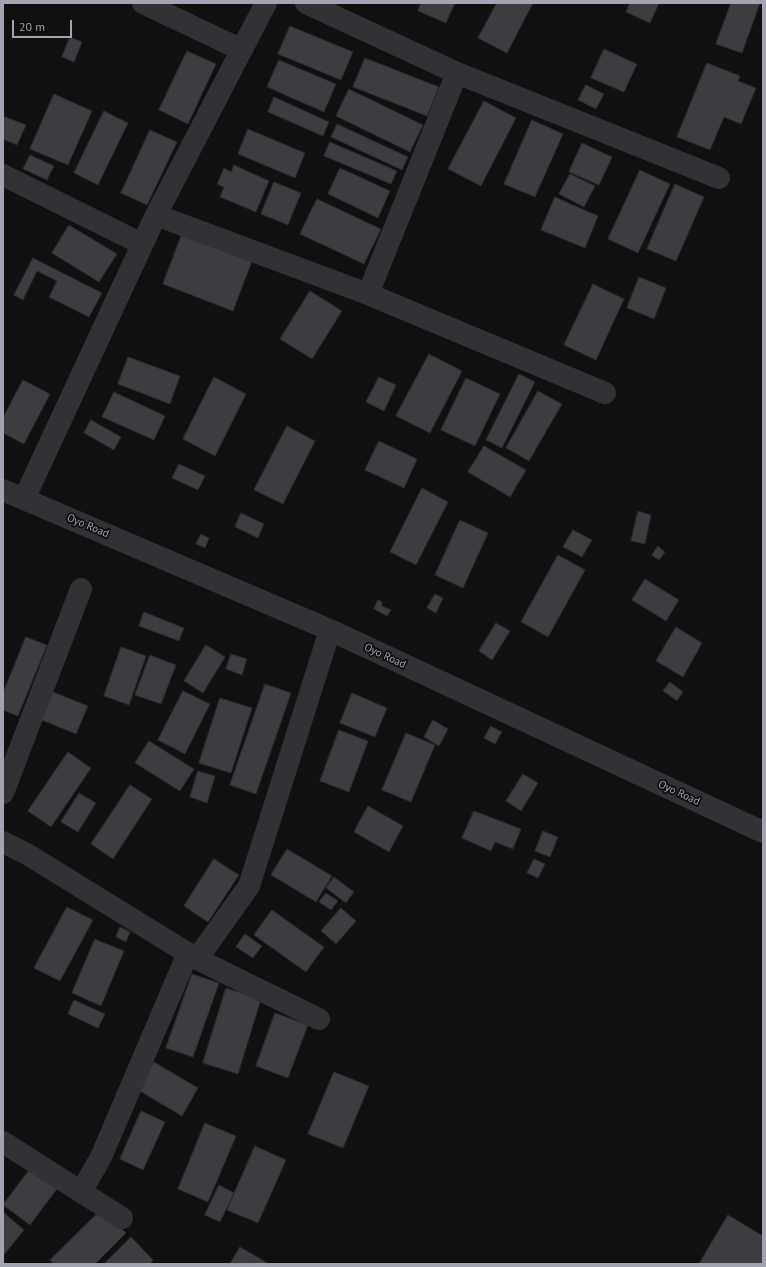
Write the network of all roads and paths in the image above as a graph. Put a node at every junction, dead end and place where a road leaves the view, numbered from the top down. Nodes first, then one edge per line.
1 (143, 3) edge
2 (266, 3) edge
3 (306, 3) edge
4 (242, 50) junction
5 (457, 73) junction
6 (3, 175) edge
7 (718, 178) dead end
8 (156, 215) junction
9 (142, 244) junction
10 (368, 294) junction
11 (605, 393) dead end
12 (3, 490) edge
13 (24, 499) junction
14 (81, 588) dead end
15 (330, 630) junction
16 (3, 793) edge
17 (763, 832) edge
18 (3, 842) edge
19 (192, 956) junction
20 (318, 1019) dead end
21 (3, 1142) edge
22 (81, 1192) junction
23 (122, 1218) dead end

1 - 4 street
2 - 4 street
3 - 5 street
4 - 8 street
5 - 7 street
5 - 10 street
6 - 9 street
8 - 9 street
8 - 10 street
9 - 13 street
10 - 11 street
12 - 13 street, Oyo Road
13 - 15 street, Oyo Road
14 - 16 street
15 - 17 street, Oyo Road
15 - 19 street
18 - 19 street
19 - 20 street
19 - 22 street
21 - 22 street
22 - 23 street

